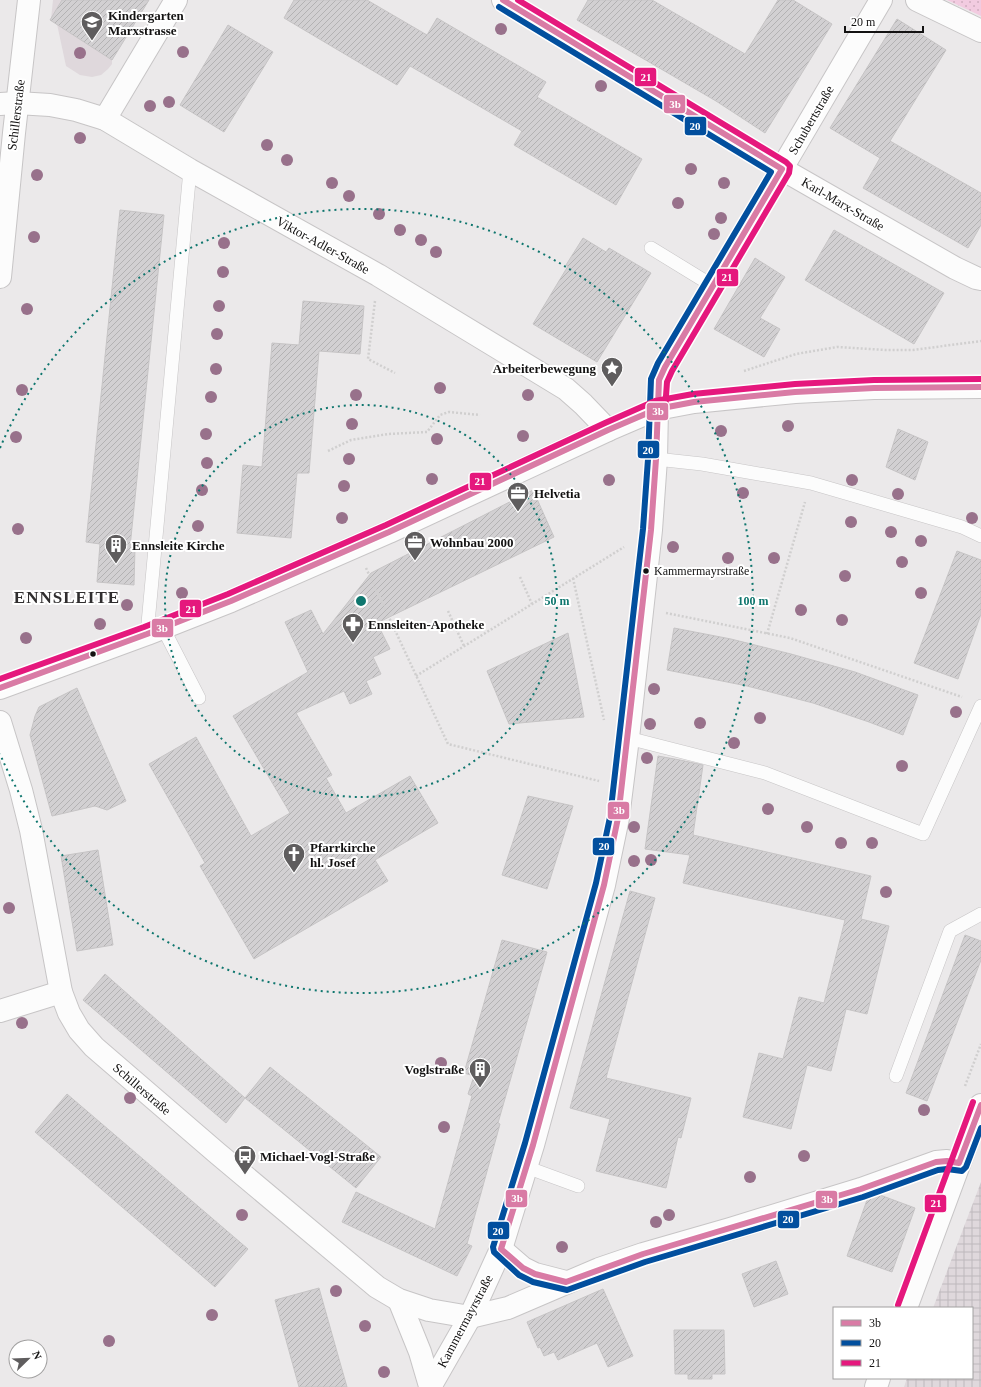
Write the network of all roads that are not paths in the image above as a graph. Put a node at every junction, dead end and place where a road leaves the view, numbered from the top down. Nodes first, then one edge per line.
1 (29, 0) edge
2 (176, 0) edge
3 (503, 0) edge
4 (881, 0) edge
5 (917, 0) edge
6 (526, 6) edge
7 (981, 31) edge
8 (9, 104) edge
9 (105, 119) junction
10 (782, 169) junction
11 (190, 170) junction
12 (3, 229) edge
13 (652, 248) dead end
14 (0, 277) edge
15 (981, 279) edge
16 (713, 286) junction
17 (981, 387) edge
18 (657, 409) junction
19 (608, 430) junction
20 (656, 458) junction
21 (981, 536) edge
22 (155, 631) junction
23 (0, 688) edge
24 (199, 698) dead end
25 (981, 706) edge
26 (0, 722) edge
27 (628, 738) junction
28 (981, 914) edge
29 (61, 992) junction
30 (0, 1011) edge
31 (896, 1076) dead end
32 (981, 1105) edge
33 (959, 1163) junction
34 (526, 1167) junction
35 (578, 1186) dead end
36 (501, 1249) junction
37 (566, 1282) junction
38 (399, 1300) junction
39 (906, 1307) edge
40 (470, 1318) junction
41 (430, 1386) edge

1 - 8 street, Schillerstraße
2 - 9 street
3 - 6 street, Karl-Marx-Straße
4 - 10 street, Schubertstraße
5 - 7 street
6 - 10 street, Karl-Marx-Straße
8 - 9 street, Viktor-Adler-Straße
8 - 12 street, Schillerstraße
9 - 11 street, Viktor-Adler-Straße
10 - 15 street, Karl-Marx-Straße
10 - 16 street, Schubertstraße
11 - 19 street, Viktor-Adler-Straße
11 - 22 lane
12 - 14 street, Schillerstraße
13 - 16 lane
16 - 18 street, Schubertstraße
17 - 18 street
18 - 19 street
18 - 20 street, Kammermayrstraße
19 - 22 street
20 - 21 lane
20 - 27 street, Kammermayrstraße
22 - 23 street
22 - 24 lane
25 - 27 lane
26 - 29 street, Schillerstraße
27 - 34 street, Kammermayrstraße
28 - 31 lane
29 - 30 street
29 - 38 street, Schillerstraße
32 - 33 street
33 - 37 street
33 - 39 street
34 - 35 lane
34 - 36 street, Kammermayrstraße
36 - 37 street
36 - 40 street, Kammermayrstraße
37 - 40 street
38 - 40 street, Schillerstraße
38 - 41 street
40 - 41 street, Kammermayrstraße

